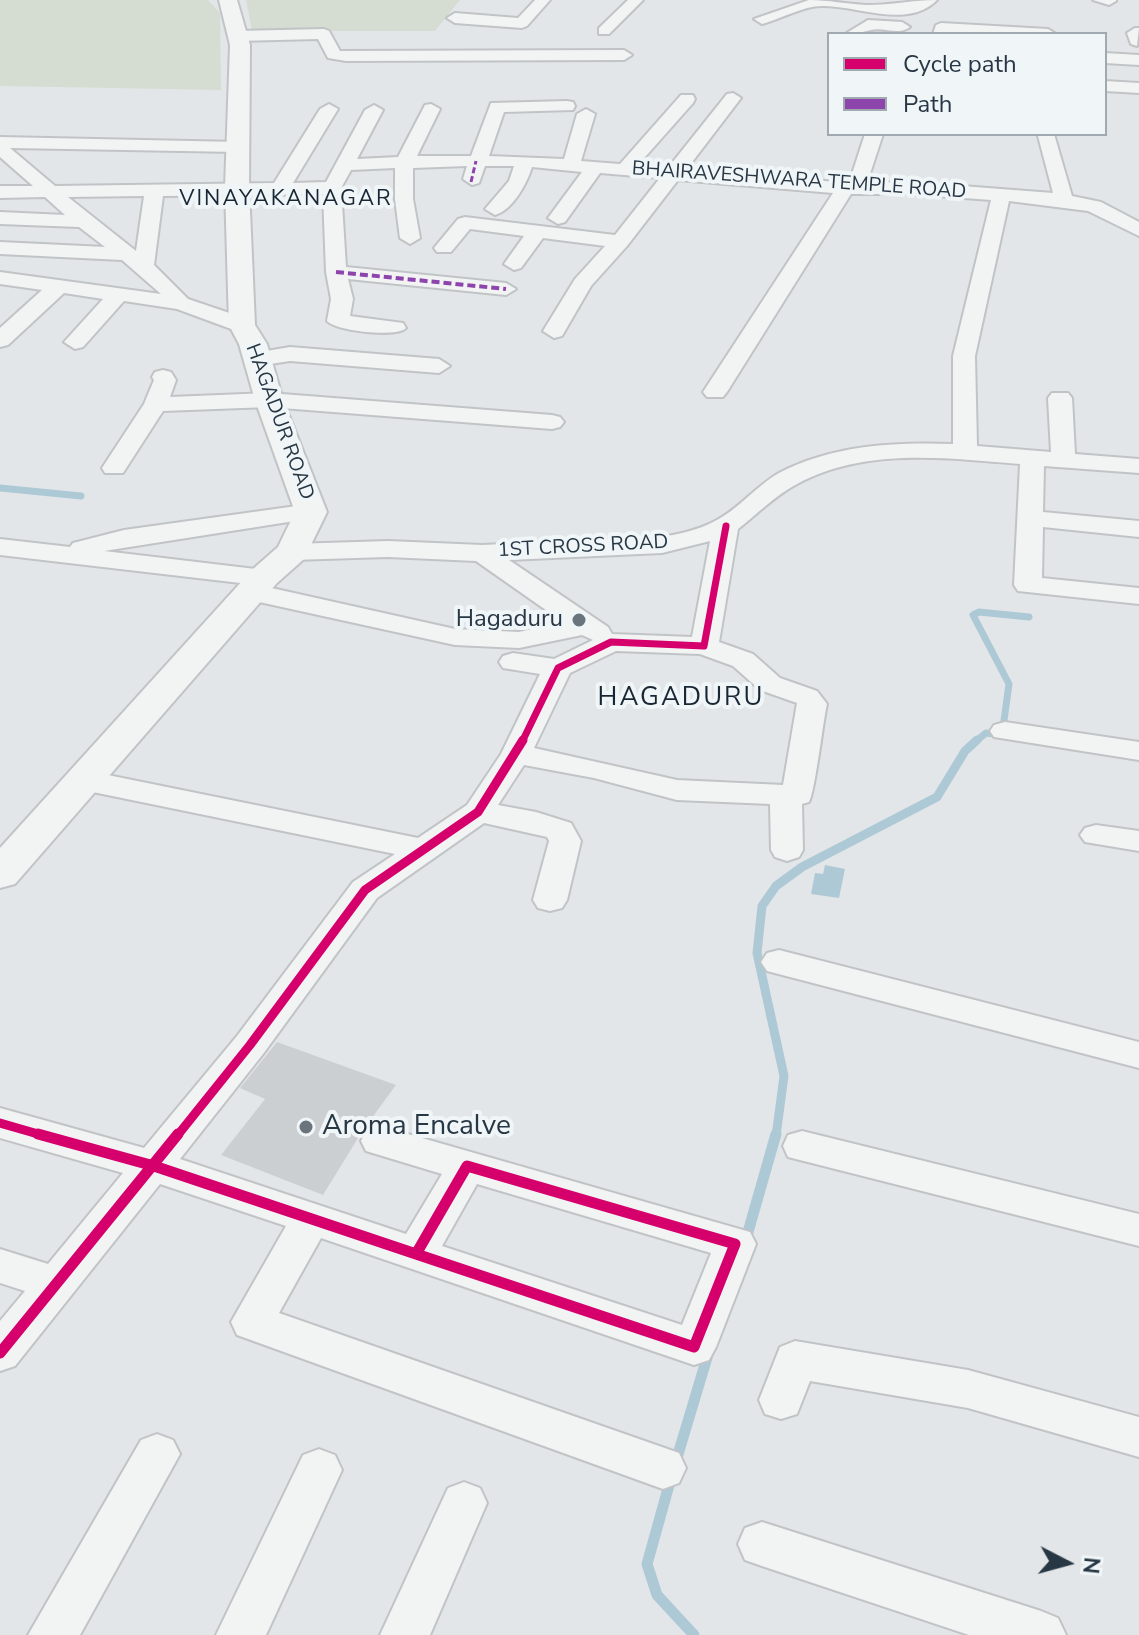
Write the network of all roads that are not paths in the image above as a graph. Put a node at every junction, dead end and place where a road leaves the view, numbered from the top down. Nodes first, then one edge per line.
1 (228, 0) edge
2 (543, 0) edge
3 (636, 0) edge
4 (930, 0) edge
5 (951, 0) edge
6 (1100, 0) edge
7 (822, 1) edge
8 (1109, 1) edge
9 (859, 4) edge
10 (455, 18) dead end
11 (762, 19) dead end
12 (604, 31) dead end
13 (929, 31) edge
14 (856, 32) edge
15 (1012, 32) edge
16 (237, 36) junction
17 (624, 55) dead end
18 (1107, 58) edge
19 (1139, 60) edge
20 (1107, 86) edge
21 (1139, 88) edge
22 (733, 98) dead end
23 (687, 99) dead end
24 (1107, 103) edge
25 (1139, 105) edge
26 (567, 106) dead end
27 (329, 109) dead end
28 (431, 109) dead end
29 (374, 110) dead end
30 (586, 114) dead end
31 (873, 136) edge
32 (1047, 136) dead end
33 (0, 145) edge
34 (476, 161) junction
35 (525, 161) junction
36 (404, 164) junction
37 (49, 165) dead end
38 (345, 165) junction
39 (571, 165) junction
40 (595, 167) junction
41 (16, 168) edge
42 (234, 168) junction
43 (625, 169) junction
44 (672, 173) junction
45 (471, 182) dead end
46 (282, 186) junction
47 (332, 188) junction
48 (849, 189) junction
49 (154, 190) junction
50 (0, 192) edge
51 (54, 192) junction
52 (1001, 196) junction
53 (1064, 200) junction
54 (495, 209) dead end
55 (0, 218) edge
56 (558, 218) dead end
57 (84, 221) junction
58 (1139, 230) edge
59 (538, 231) junction
60 (410, 238) dead end
61 (620, 242) junction
62 (0, 248) edge
63 (444, 248) dead end
64 (124, 254) junction
65 (514, 264) dead end
66 (144, 267) junction
67 (336, 272) junction
68 (0, 278) edge
69 (59, 286) junction
70 (506, 289) dead end
71 (117, 296) junction
72 (181, 303) junction
73 (242, 325) junction
74 (395, 328) dead end
75 (554, 331) dead end
76 (0, 340) edge
77 (75, 342) dead end
78 (257, 359) junction
79 (439, 366) dead end
80 (163, 377) dead end
81 (715, 392) dead end
82 (1060, 398) dead end
83 (269, 400) junction
84 (156, 404) junction
85 (552, 422) dead end
86 (965, 452) junction
87 (1032, 457) junction
88 (1063, 459) junction
89 (1139, 466) edge
90 (114, 468) dead end
91 (1029, 518) junction
92 (726, 526) junction
93 (1139, 529) edge
94 (302, 531) junction
95 (0, 547) edge
96 (482, 553) junction
97 (62, 555) junction
98 (258, 585) junction
99 (1139, 596) edge
100 (599, 633) junction
101 (704, 646) junction
102 (513, 662) dead end
103 (558, 668) junction
104 (1005, 731) dead end
105 (1139, 751) edge
106 (516, 754) junction
107 (83, 780) junction
108 (786, 794) junction
109 (478, 812) junction
110 (1096, 835) dead end
111 (1139, 841) edge
112 (422, 849) junction
113 (787, 850) dead end
114 (0, 874) edge
115 (550, 900) dead end
116 (779, 962) dead end
117 (1139, 1055) edge
118 (0, 1123) edge
119 (380, 1141) dead end
120 (802, 1146) dead end
121 (154, 1166) junction
122 (467, 1166) junction
123 (310, 1221) junction
124 (1139, 1230) edge
125 (416, 1254) junction
126 (0, 1266) edge
127 (55, 1283) junction
128 (0, 1353) edge
129 (781, 1400) dead end
130 (1139, 1437) edge
131 (157, 1454) dead end
132 (663, 1468) dead end
133 (319, 1470) dead end
134 (464, 1503) dead end
135 (762, 1544) dead end
136 (53, 1635) edge
137 (241, 1635) edge
138 (405, 1635) edge
139 (1041, 1635) edge

1 - 16 street, HAGADUR ROAD
2 - 10 street
3 - 12 street
4 - 9 street
5 - 13 street
6 - 8 street
7 - 9 street
7 - 11 street
13 - 14 street
13 - 15 street
16 - 17 street
16 - 42 street, HAGADUR ROAD
18 - 19 street
20 - 21 street
22 - 44 street
23 - 43 street
24 - 25 street
26 - 34 street
27 - 46 street
28 - 36 street
29 - 38 street
30 - 39 street
31 - 48 street
32 - 53 street
33 - 41 street
33 - 42 street
34 - 35 street, BHAIRAVESHWARA TEMPLE ROAD
34 - 36 street, BHAIRAVESHWARA TEMPLE ROAD
34 - 45 street
35 - 39 street, BHAIRAVESHWARA TEMPLE ROAD
35 - 54 street
36 - 38 street, BHAIRAVESHWARA TEMPLE ROAD
36 - 60 street
37 - 41 street
38 - 47 street
39 - 40 street, BHAIRAVESHWARA TEMPLE ROAD
40 - 43 street, BHAIRAVESHWARA TEMPLE ROAD
40 - 56 street
41 - 51 street
42 - 46 street
42 - 49 street
42 - 73 street, HAGADUR ROAD
43 - 44 street, BHAIRAVESHWARA TEMPLE ROAD
44 - 48 street, BHAIRAVESHWARA TEMPLE ROAD
44 - 61 street
46 - 47 street
47 - 67 street
48 - 52 street, BHAIRAVESHWARA TEMPLE ROAD
48 - 81 street
49 - 51 street
49 - 66 street
50 - 51 street
51 - 57 street
52 - 53 street, BHAIRAVESHWARA TEMPLE ROAD
52 - 86 street
53 - 58 street, BHAIRAVESHWARA TEMPLE ROAD
55 - 57 street
57 - 64 street
59 - 61 street
59 - 63 street
59 - 65 street
61 - 75 street
62 - 64 street
64 - 66 street
66 - 72 street
67 - 70 street
67 - 74 street
68 - 69 street
69 - 71 street
69 - 76 street
71 - 72 street
71 - 77 street
72 - 73 street
73 - 78 street, HAGADUR ROAD
78 - 79 street
78 - 83 street, HAGADUR ROAD
80 - 84 street
82 - 88 street
83 - 84 street
83 - 85 street
83 - 94 street, HAGADUR ROAD
84 - 90 street
86 - 87 street, 1ST CROSS ROAD
86 - 92 street, 1ST CROSS ROAD
87 - 88 street, 1ST CROSS ROAD
87 - 91 street
88 - 89 street, 1ST CROSS ROAD
91 - 93 street
91 - 99 street
92 - 96 street, 1ST CROSS ROAD
92 - 101 street
94 - 96 street, 1ST CROSS ROAD
94 - 97 street, 1ST CROSS ROAD
94 - 98 street
95 - 97 street
96 - 100 street
97 - 98 street
98 - 100 street
98 - 107 street
100 - 101 street
100 - 103 street
101 - 108 street
102 - 103 street
103 - 106 street
104 - 105 street
106 - 108 street
106 - 109 street
107 - 112 street
107 - 114 street
108 - 113 street
109 - 112 street
109 - 115 street
110 - 111 street
112 - 121 street
116 - 117 street
118 - 121 street
119 - 122 street
120 - 124 street
121 - 123 street
121 - 127 street
122 - 125 street
122 - 125 street
123 - 125 street
123 - 132 street
126 - 127 street
127 - 128 street
129 - 130 street
131 - 136 street
133 - 137 street
134 - 138 street
135 - 139 street

